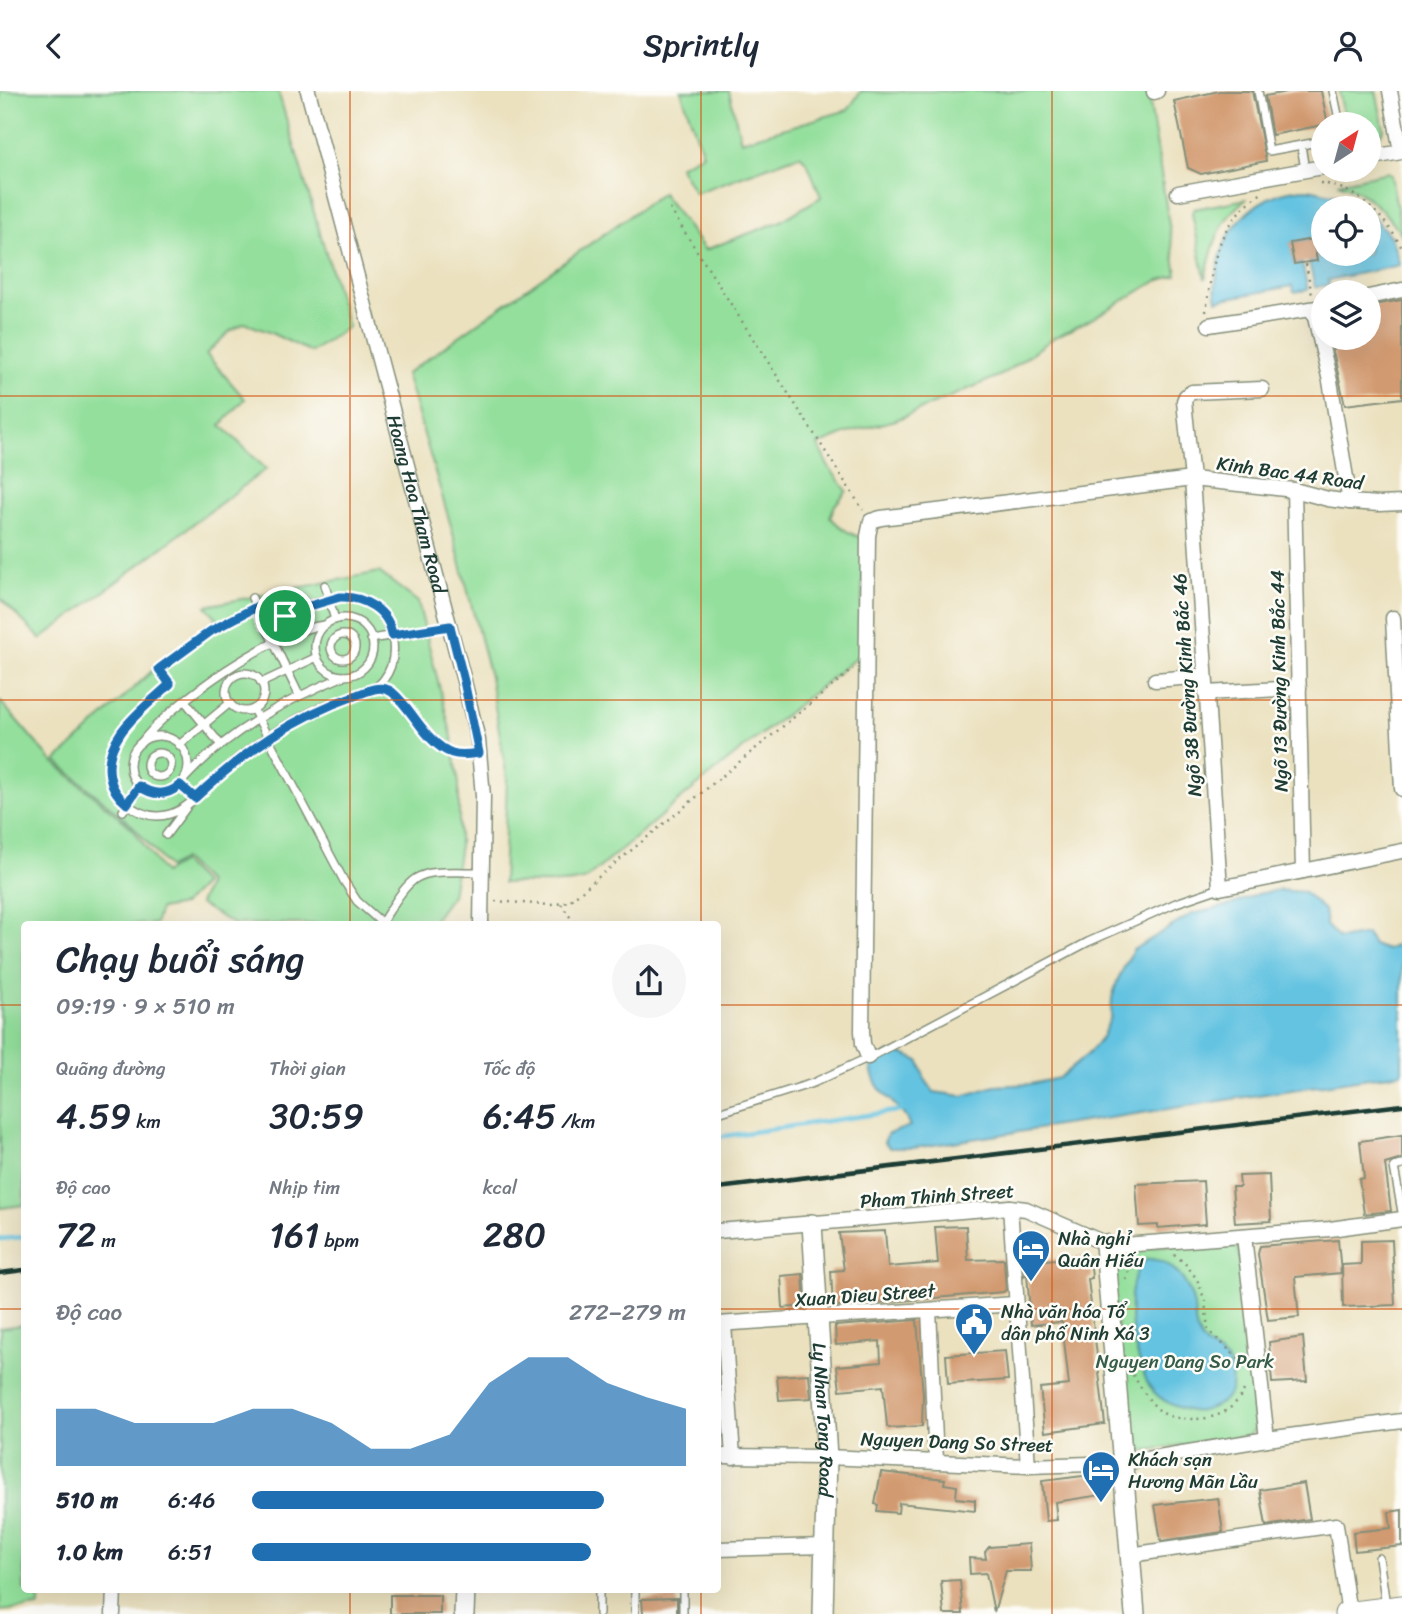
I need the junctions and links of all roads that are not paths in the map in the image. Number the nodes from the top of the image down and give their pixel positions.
1 (308, 91) edge
2 (1258, 91) edge
3 (1333, 91) edge
4 (1390, 91) edge
5 (1337, 112) edge
6 (1311, 143) edge
7 (1301, 145) junction
8 (1402, 154) edge
9 (1381, 156) edge
10 (1311, 169) edge
11 (1306, 170) junction
12 (1178, 193) dead end
13 (1402, 290) edge
14 (1381, 294) edge
15 (1311, 305) edge
16 (1207, 319) road end
17 (1325, 350) edge
18 (1262, 389) dead end
19 (1192, 479) junction
20 (1294, 490) junction
21 (1350, 502) junction
22 (1402, 503) edge
23 (325, 585) dead end
24 (252, 598) dead end
25 (329, 600) junction
26 (256, 607) junction
27 (1392, 618) dead end
28 (335, 620) junction
29 (358, 622) junction
30 (265, 625) junction
31 (326, 625) junction
32 (450, 626) junction
33 (319, 633) junction
34 (392, 635) junction
35 (349, 636) junction
36 (371, 639) junction
37 (332, 642) junction
38 (274, 644) junction
39 (354, 653) junction
40 (317, 657) junction
41 (338, 658) junction
42 (369, 661) junction
43 (287, 670) junction
44 (331, 672) junction
45 (344, 676) junction
46 (1205, 676) junction
47 (1155, 680) dead end
48 (261, 683) junction
49 (1299, 688) junction
50 (373, 690) junction
51 (1206, 693) junction
52 (299, 695) junction
53 (185, 701) junction
54 (230, 703) junction
55 (253, 709) junction
56 (258, 718) junction
57 (203, 723) junction
58 (157, 737) junction
59 (268, 737) junction
60 (141, 743) junction
61 (178, 745) junction
62 (220, 745) junction
63 (159, 753) junction
64 (479, 753) junction
65 (171, 764) junction
66 (188, 764) junction
67 (146, 765) junction
68 (130, 766) junction
69 (159, 778) junction
70 (182, 781) junction
71 (139, 786) junction
72 (1402, 789) edge
73 (160, 794) junction
74 (195, 798) junction
75 (189, 804) junction
76 (125, 807) junction
77 (166, 835) dead end
78 (1402, 852) edge
79 (1303, 871) junction
80 (482, 872) junction
81 (1220, 888) junction
82 (380, 921) edge
83 (383, 921) edge
84 (481, 921) edge
85 (868, 1057) junction
86 (721, 1112) edge
87 (1402, 1165) edge
88 (1010, 1207) junction
89 (1402, 1212) edge
90 (1402, 1219) edge
91 (812, 1224) junction
92 (721, 1231) edge
93 (1244, 1236) junction
94 (1105, 1244) junction
95 (1015, 1304) junction
96 (929, 1310) junction
97 (818, 1317) junction
98 (721, 1324) edge
99 (1402, 1421) edge
100 (1267, 1439) junction
101 (721, 1457) edge
102 (733, 1457) junction
103 (827, 1457) junction
104 (936, 1461) junction
105 (1122, 1463) junction
106 (1028, 1465) junction
107 (824, 1546) junction
108 (721, 1549) edge
109 (1130, 1555) junction
110 (1379, 1558) dead end
111 (114, 1593) edge
112 (465, 1593) edge
113 (599, 1593) edge
114 (635, 1593) edge
115 (684, 1593) edge
116 (1394, 1608) edge
117 (113, 1614) edge
118 (464, 1614) edge
119 (599, 1614) edge
120 (635, 1614) edge
121 (683, 1614) edge
122 (823, 1614) edge
123 (1135, 1614) edge
124 (1348, 1614) edge

1 - 32 street, Hoang Hoa Tham Road
2 - 7 lane
3 - 5 lane
4 - 8 street
6 - 7 lane
7 - 11 lane
8 - 9 street
10 - 11 street
11 - 12 street
13 - 14 street
15 - 16 street
17 - 21 street
18 - 19 street, Ngõ 38 Đường Kinh Bắc 46
19 - 20 street, Kinh Bac 44 Road
19 - 46 street, Ngõ 38 Đường Kinh Bắc 46
19 - 85 street, Kinh Bac 44 Road
20 - 21 street, Kinh Bac 44 Road
20 - 49 street, Ngõ 13 Đường Kinh Bắc 44
21 - 22 street, Kinh Bac 44 Road
23 - 25 lane
24 - 26 lane
25 - 28 lane
25 - 30 lane
25 - 34 lane
26 - 30 lane
26 - 76 lane
27 - 72 street
28 - 29 lane
28 - 31 lane
29 - 35 lane
29 - 36 lane
30 - 38 lane
31 - 33 lane
31 - 38 lane
32 - 34 lane
32 - 64 street, Hoang Hoa Tham Road
33 - 37 lane
33 - 40 lane
34 - 36 lane
34 - 50 lane
35 - 37 lane
35 - 39 lane
36 - 42 lane
37 - 41 lane
38 - 43 lane
38 - 53 lane
39 - 41 lane
39 - 42 lane
40 - 43 lane
40 - 44 lane
41 - 44 lane
42 - 45 lane
43 - 48 lane
43 - 52 lane
44 - 45 lane
45 - 52 lane
46 - 47 street
46 - 51 street, Ngõ 38 Đường Kinh Bắc 46
48 - 54 lane
48 - 55 lane
49 - 51 street
49 - 79 street, Ngõ 13 Đường Kinh Bắc 44
50 - 59 lane
50 - 64 lane
51 - 81 street, Ngõ 38 Đường Kinh Bắc 46
52 - 56 lane
53 - 57 lane
53 - 60 lane
54 - 55 lane
54 - 57 lane
55 - 56 lane
56 - 59 lane
56 - 62 lane
57 - 61 lane
57 - 62 lane
58 - 60 lane
58 - 61 lane
58 - 63 lane
59 - 74 lane
59 - 82 lane
60 - 68 lane
61 - 66 lane
62 - 70 lane
63 - 65 lane
63 - 67 lane
64 - 80 street, Hoang Hoa Tham Road
65 - 66 lane
65 - 69 lane
66 - 70 lane
67 - 68 lane
67 - 69 lane
68 - 71 lane
69 - 73 lane
70 - 73 lane
70 - 74 lane
71 - 73 lane
71 - 76 lane
74 - 75 lane
75 - 76 lane
75 - 77 lane
78 - 79 street
79 - 81 street
80 - 83 lane
80 - 84 street, Hoang Hoa Tham Road
81 - 85 lane
85 - 86 lane
87 - 89 lane
88 - 91 street, Pham Thinh Street
88 - 94 street, Pham Thinh Street
88 - 95 street
90 - 93 street, Pham Thinh Street
91 - 92 street, Pham Thinh Street
91 - 97 street, Ly Nhan Tong Road
93 - 94 street, Pham Thinh Street
93 - 100 street
94 - 105 street
95 - 96 street, Xuan Dieu Street
95 - 106 street
96 - 97 street, Xuan Dieu Street
96 - 104 street
97 - 98 street, Xuan Dieu Street
97 - 103 street, Ly Nhan Tong Road
98 - 102 street
99 - 100 street, Nguyen Dang So Street
100 - 105 street, Nguyen Dang So Street
101 - 102 street, Nguyen Dang So Street
102 - 103 street, Nguyen Dang So Street
103 - 104 street, Nguyen Dang So Street
103 - 107 street, Ly Nhan Tong Road
104 - 106 street, Nguyen Dang So Street
105 - 106 street, Nguyen Dang So Street
105 - 109 street
107 - 108 street
107 - 122 street, Ly Nhan Tong Road
109 - 123 street
109 - 124 street
110 - 116 lane
111 - 117 street
112 - 118 street
113 - 119 lane
114 - 120 lane
115 - 121 lane
116 - 124 main road

